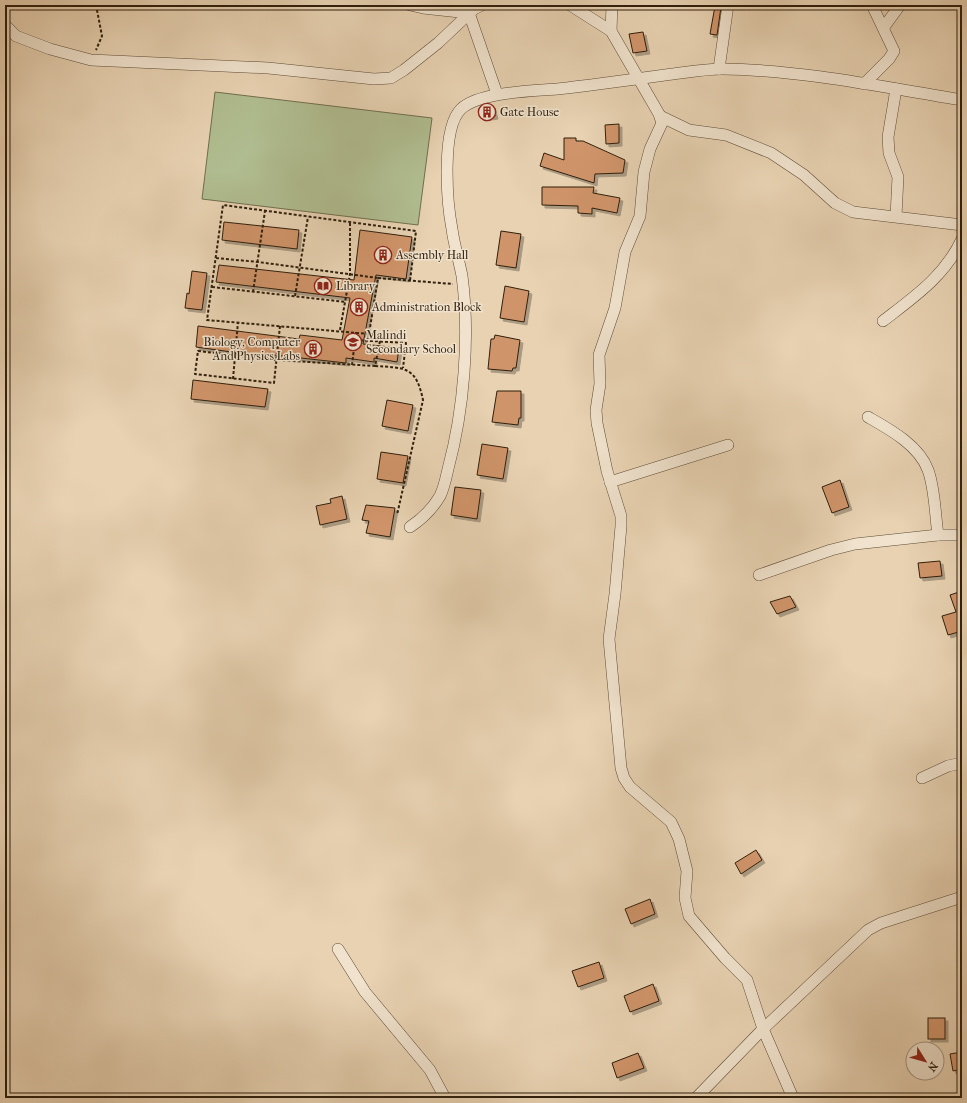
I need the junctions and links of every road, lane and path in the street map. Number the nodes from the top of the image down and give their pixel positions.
1 (96, 5) edge
2 (410, 5) edge
3 (482, 5) edge
4 (570, 5) edge
5 (612, 5) edge
6 (728, 5) edge
7 (872, 5) edge
8 (900, 5) edge
9 (470, 13) junction
10 (5, 25) edge
11 (884, 27) junction
12 (611, 30) junction
13 (16, 36) junction
14 (5, 40) edge
15 (91, 60) junction
16 (719, 69) junction
17 (637, 79) junction
18 (864, 84) junction
19 (896, 89) junction
20 (497, 94) junction
21 (962, 100) edge
22 (660, 116) junction
23 (265, 211) junction
24 (308, 216) junction
25 (896, 216) junction
26 (350, 222) junction
27 (962, 225) edge
28 (962, 240) edge
29 (216, 258) junction
30 (258, 262) junction
31 (299, 267) junction
32 (378, 278) junction
33 (410, 281) junction
34 (462, 285) junction
35 (212, 287) junction
36 (253, 292) junction
37 (295, 296) junction
38 (346, 302) junction
39 (883, 321) dead end
40 (238, 322) junction
41 (280, 326) junction
42 (340, 330) junction
43 (356, 332) junction
44 (355, 340) junction
45 (380, 341) junction
46 (235, 356) junction
47 (276, 360) junction
48 (352, 365) junction
49 (375, 366) junction
50 (403, 368) junction
51 (233, 379) junction
52 (868, 417) dead end
53 (728, 445) dead end
54 (610, 482) junction
55 (397, 516) dead end
56 (410, 527) dead end
57 (938, 534) junction
58 (962, 535) edge
59 (759, 575) dead end
60 (962, 763) edge
61 (922, 778) dead end
62 (962, 897) edge
63 (338, 949) dead end
64 (763, 1029) junction
65 (445, 1098) edge
66 (696, 1098) edge
67 (793, 1098) edge

1 - 15 path
2 - 9 street
3 - 9 street
4 - 12 street
5 - 12 street
6 - 16 street
7 - 11 street
8 - 11 street
9 - 15 street
9 - 20 street
10 - 13 street
11 - 18 street
12 - 17 street
13 - 14 street
13 - 15 street
16 - 17 street
16 - 18 street
17 - 20 street
17 - 22 street
18 - 19 street
19 - 21 street
19 - 25 street
20 - 34 street
22 - 25 street
22 - 54 street
23 - 24 path
23 - 29 path
23 - 30 path
24 - 26 path
24 - 31 path
25 - 27 street
26 - 33 path
26 - 38 path
28 - 39 street
29 - 30 path
29 - 35 path
30 - 31 path
30 - 36 path
31 - 32 path
31 - 37 path
32 - 33 path
32 - 43 path
33 - 34 path
34 - 56 street
35 - 36 path
35 - 40 path
36 - 37 path
37 - 38 path
38 - 42 path
40 - 41 path
40 - 46 path
41 - 42 path
41 - 47 path
42 - 43 path
43 - 44 path
44 - 45 path
44 - 48 path
45 - 49 path
45 - 50 path
46 - 47 path
46 - 51 path
46 - 51 path
47 - 48 path
47 - 51 path
48 - 49 path
49 - 50 path
50 - 55 path
52 - 57 street
53 - 54 street
54 - 64 street
57 - 58 street
57 - 59 street
60 - 61 street
62 - 64 street
63 - 65 street
64 - 66 street
64 - 67 street

